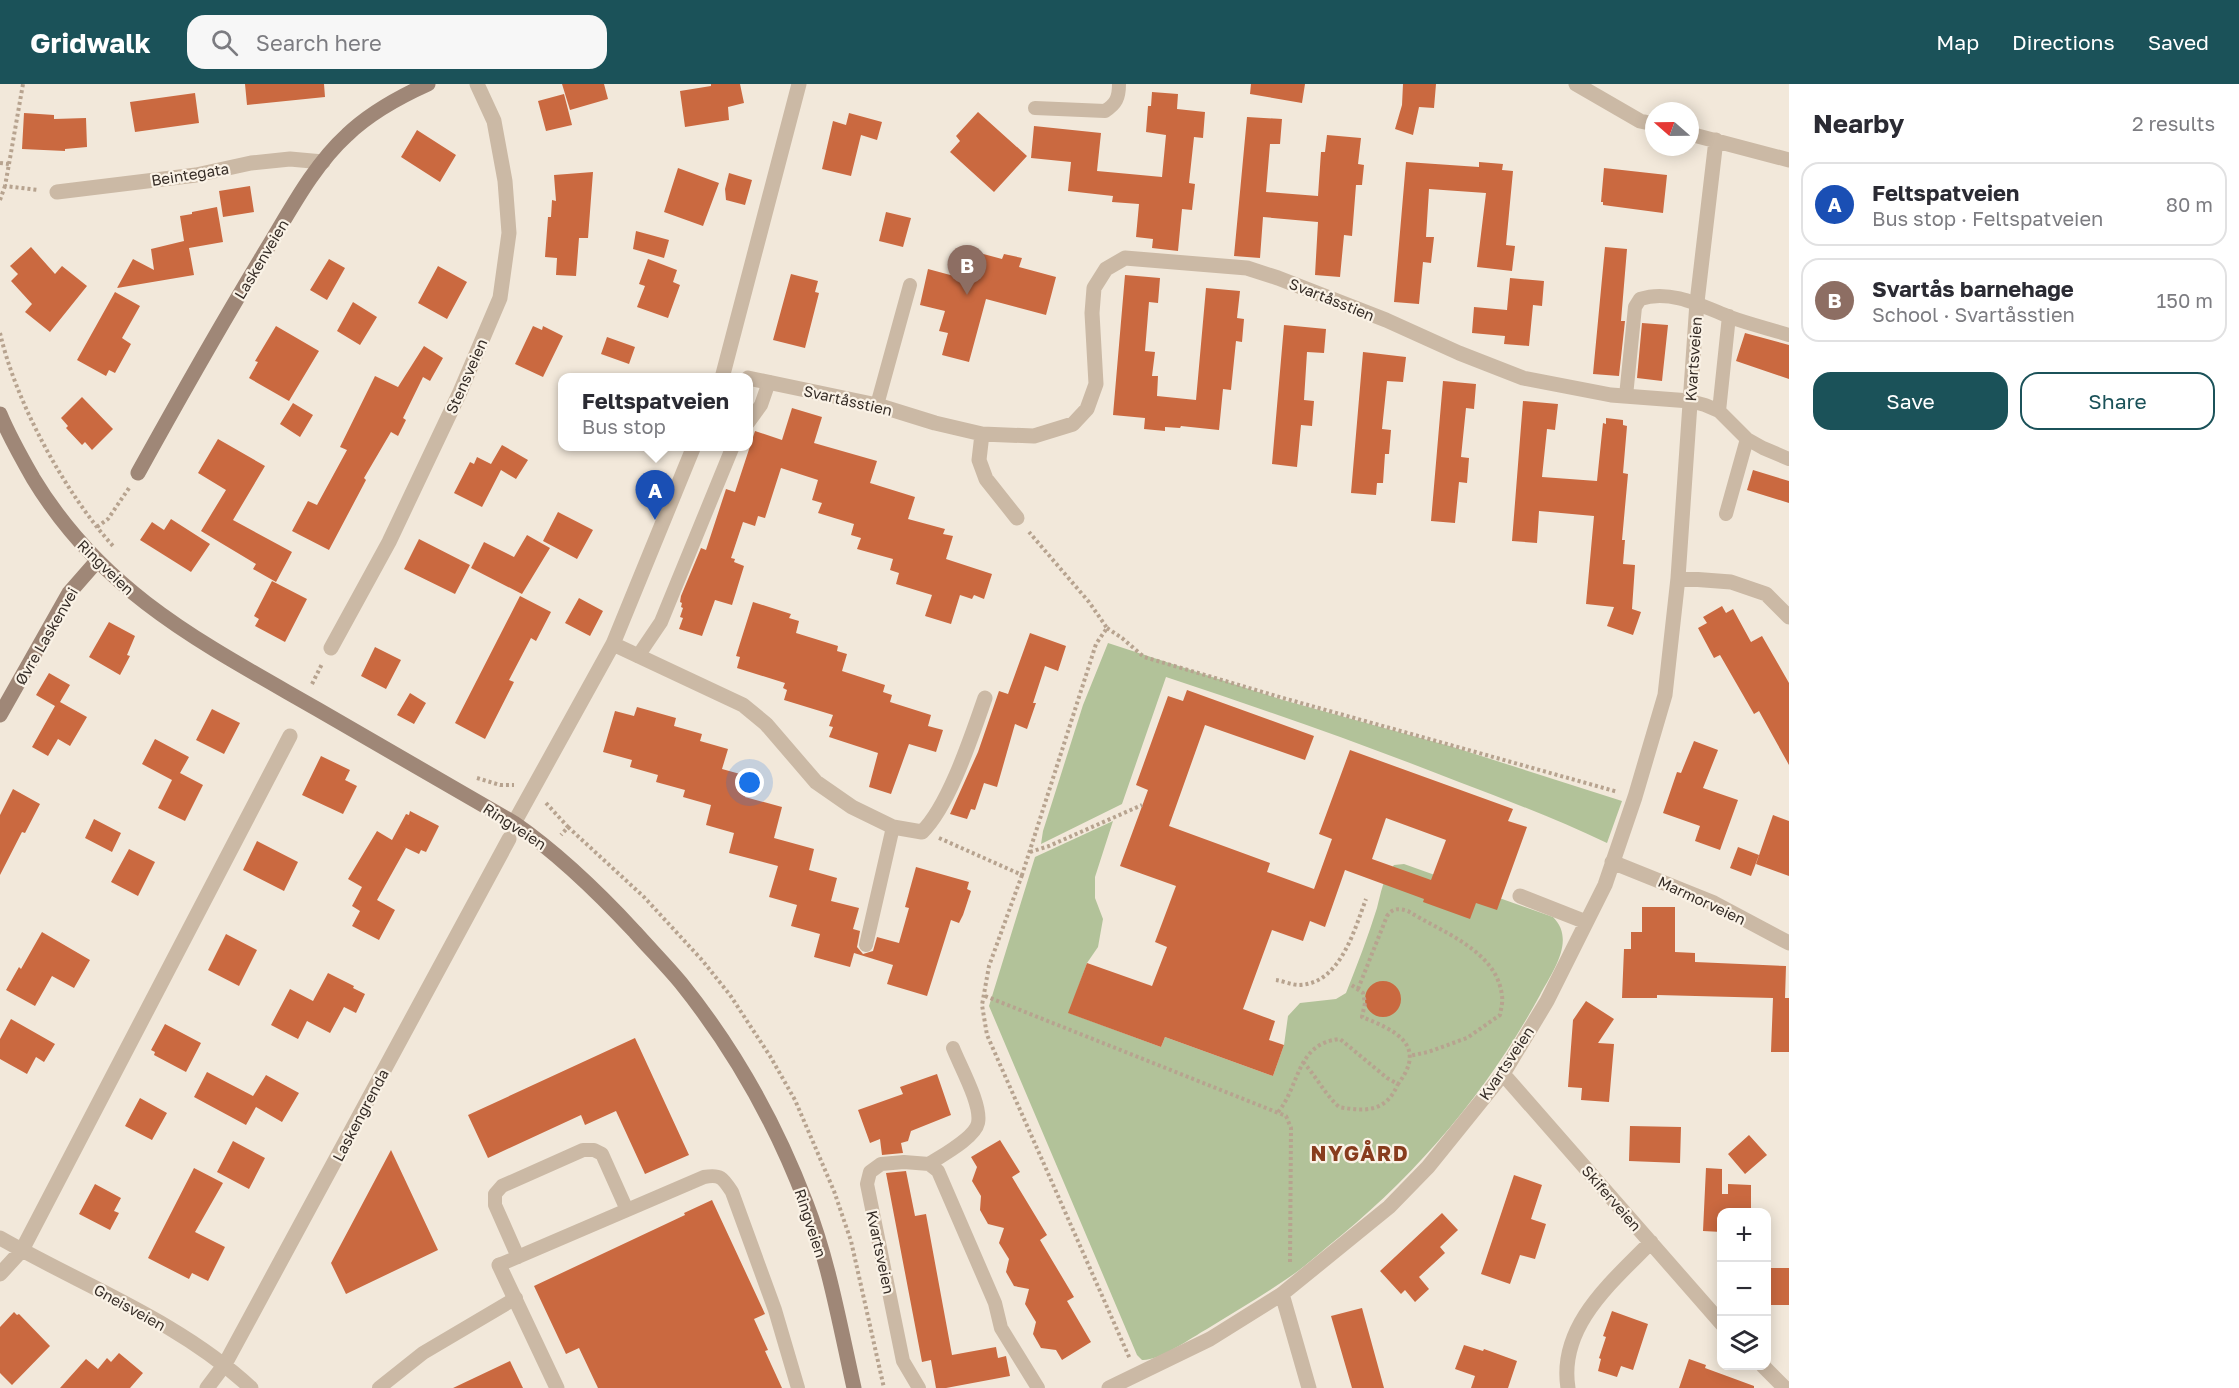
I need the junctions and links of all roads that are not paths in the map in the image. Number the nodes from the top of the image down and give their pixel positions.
1 (428, 84) edge
2 (477, 84) edge
3 (799, 84) edge
4 (1119, 84) edge
5 (1576, 84) edge
6 (1035, 108) dead end
7 (1645, 122) edge
8 (1699, 136) edge
9 (1716, 140) junction
10 (1789, 160) edge
11 (323, 162) junction
12 (57, 192) road end
13 (910, 285) dead end
14 (1697, 302) junction
15 (1730, 316) junction
16 (1789, 335) edge
17 (724, 373) edge
18 (753, 379) edge
19 (769, 382) junction
20 (1626, 396) junction
21 (1690, 400) junction
22 (876, 405) junction
23 (1719, 411) junction
24 (0, 414) edge
25 (753, 416) edge
26 (982, 434) junction
27 (1747, 439) junction
28 (692, 451) edge
29 (732, 451) edge
30 (1789, 459) edge
31 (138, 473) road end
32 (1726, 514) dead end
33 (1017, 518) road end
34 (97, 561) junction
35 (1678, 579) junction
36 (1789, 617) edge
37 (613, 644) junction
38 (331, 648) dead end
39 (638, 656) junction
40 (986, 698) dead end
41 (0, 715) edge
42 (290, 736) dead end
43 (514, 823) junction
44 (893, 827) junction
45 (509, 839) dead end
46 (1612, 862) junction
47 (1520, 896) dead end
48 (1586, 921) junction
49 (1789, 943) edge
50 (866, 945) dead end
51 (953, 1048) dead end
52 (1503, 1074) junction
53 (929, 1164) junction
54 (627, 1210) junction
55 (0, 1238) edge
56 (1651, 1242) junction
57 (22, 1250) junction
58 (518, 1257) junction
59 (499, 1265) joint
60 (0, 1274) edge
61 (1287, 1290) junction
62 (516, 1298) junction
63 (1717, 1317) edge
64 (225, 1364) junction
65 (1767, 1370) edge
66 (207, 1388) edge
67 (251, 1388) edge
68 (379, 1388) edge
69 (557, 1388) edge
70 (798, 1388) edge
71 (854, 1388) edge
72 (919, 1388) edge
73 (1038, 1388) edge
74 (1110, 1388) edge
75 (1309, 1388) edge
76 (1568, 1388) edge
77 (1785, 1388) edge

1 - 11 main road, Laskenveien
2 - 38 street, Stensveien
3 - 17 street
4 - 6 lane
5 - 7 street
8 - 9 street
9 - 10 street
9 - 14 street, Kvartsveien
11 - 12 street, Beintegata
11 - 31 main road, Laskenveien
13 - 22 lane
14 - 15 lane
14 - 20 lane
14 - 21 street, Kvartsveien
15 - 16 lane
15 - 23 lane
18 - 19 street, Svartåsstien
19 - 22 street, Svartåsstien
19 - 25 lane
20 - 21 street, Svartåsstien
20 - 26 street, Svartåsstien
21 - 23 lane, Svartåsstien
21 - 35 street, Kvartsveien
22 - 26 street, Svartåsstien
23 - 27 lane, Svartåsstien
24 - 34 main road, Ringveien
26 - 33 street
27 - 30 lane, Svartåsstien
27 - 32 lane
28 - 37 street
29 - 39 lane
34 - 41 main road, Øvre Laskenvei
34 - 43 main road, Ringveien
35 - 36 street
35 - 46 street, Kvartsveien
37 - 39 street
37 - 43 street
39 - 44 street
40 - 44 street
42 - 57 street
43 - 71 main road, Ringveien
44 - 50 lane
45 - 64 street, Laskengrenda
46 - 48 street, Kvartsveien
46 - 49 street, Marmorveien
47 - 48 street
48 - 52 street, Kvartsveien
51 - 53 lane
52 - 56 street, Skiferveien
52 - 61 street, Kvartsveien
53 - 72 lane, Kvartsveien
53 - 73 lane
54 - 58 lane
54 - 58 lane
54 - 70 lane
55 - 57 street, Gneisveien
56 - 63 street, Skiferveien
56 - 76 street
57 - 60 street
57 - 64 street, Gneisveien
58 - 59 lane
59 - 62 street
61 - 74 street, Kvartsveien
61 - 75 street
62 - 68 lane
62 - 69 street
64 - 66 street, Laskengrenda
64 - 67 street, Gneisveien
65 - 77 street

